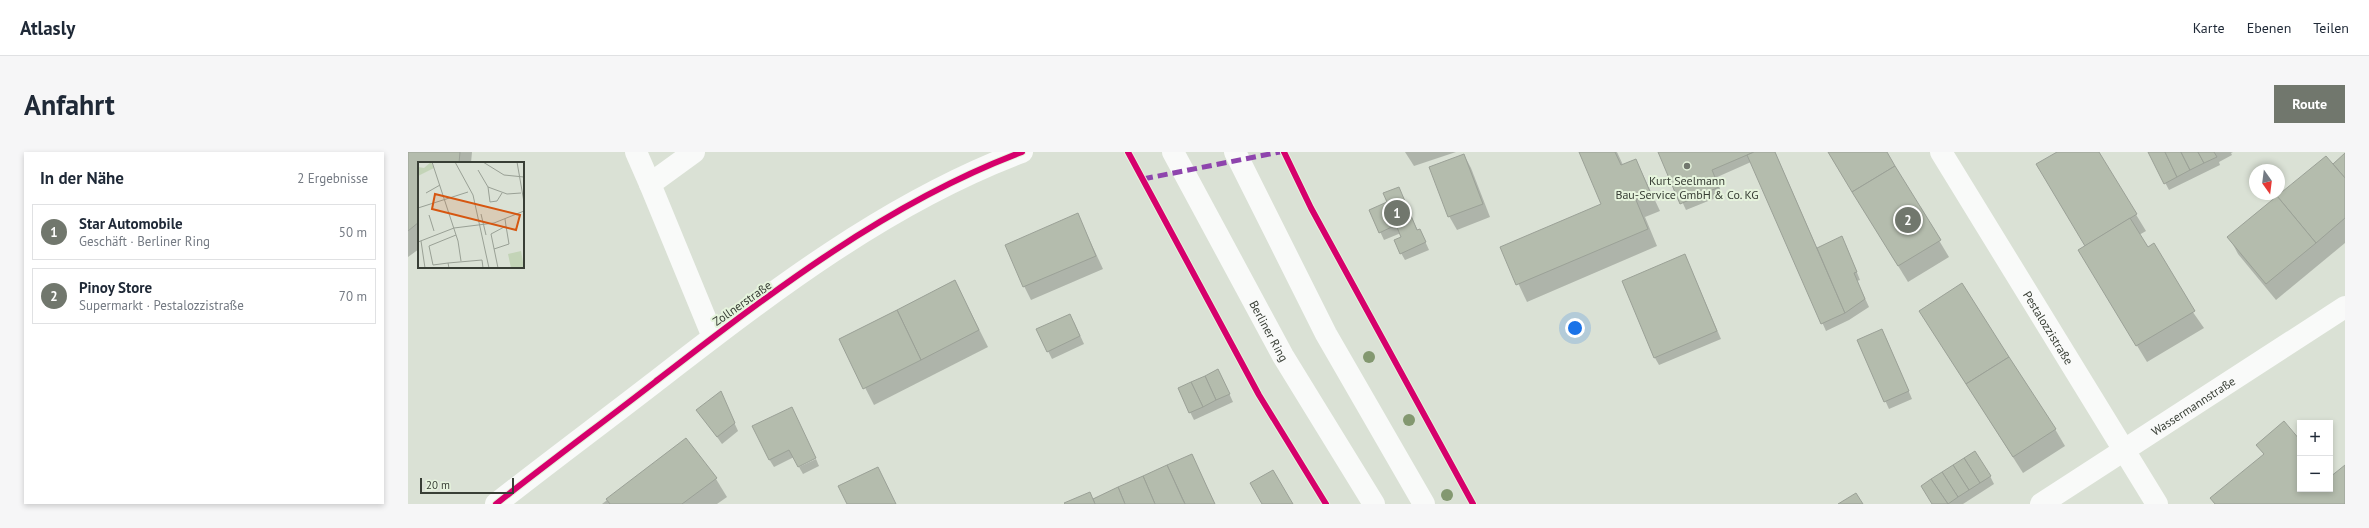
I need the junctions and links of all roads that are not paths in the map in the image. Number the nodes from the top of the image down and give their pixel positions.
1 (636, 152) edge
2 (694, 152) edge
3 (1022, 152) edge
4 (1173, 152) edge
5 (1235, 152) edge
6 (1941, 152) edge
7 (650, 184) junction
8 (2345, 307) edge
9 (713, 337) junction
10 (2124, 449) junction
11 (496, 504) edge
12 (1374, 504) edge
13 (1424, 504) edge
14 (2041, 504) edge
15 (2157, 504) edge

1 - 7 street
2 - 7 street
3 - 9 street, Zollnerstraße
4 - 12 street, Berliner Ring
5 - 13 street
6 - 10 street, Pestalozzistraße
7 - 9 street
8 - 10 street, Wassermannstraße
9 - 11 street, Zollnerstraße
10 - 14 street, Wassermannstraße
10 - 15 street, Pestalozzistraße

